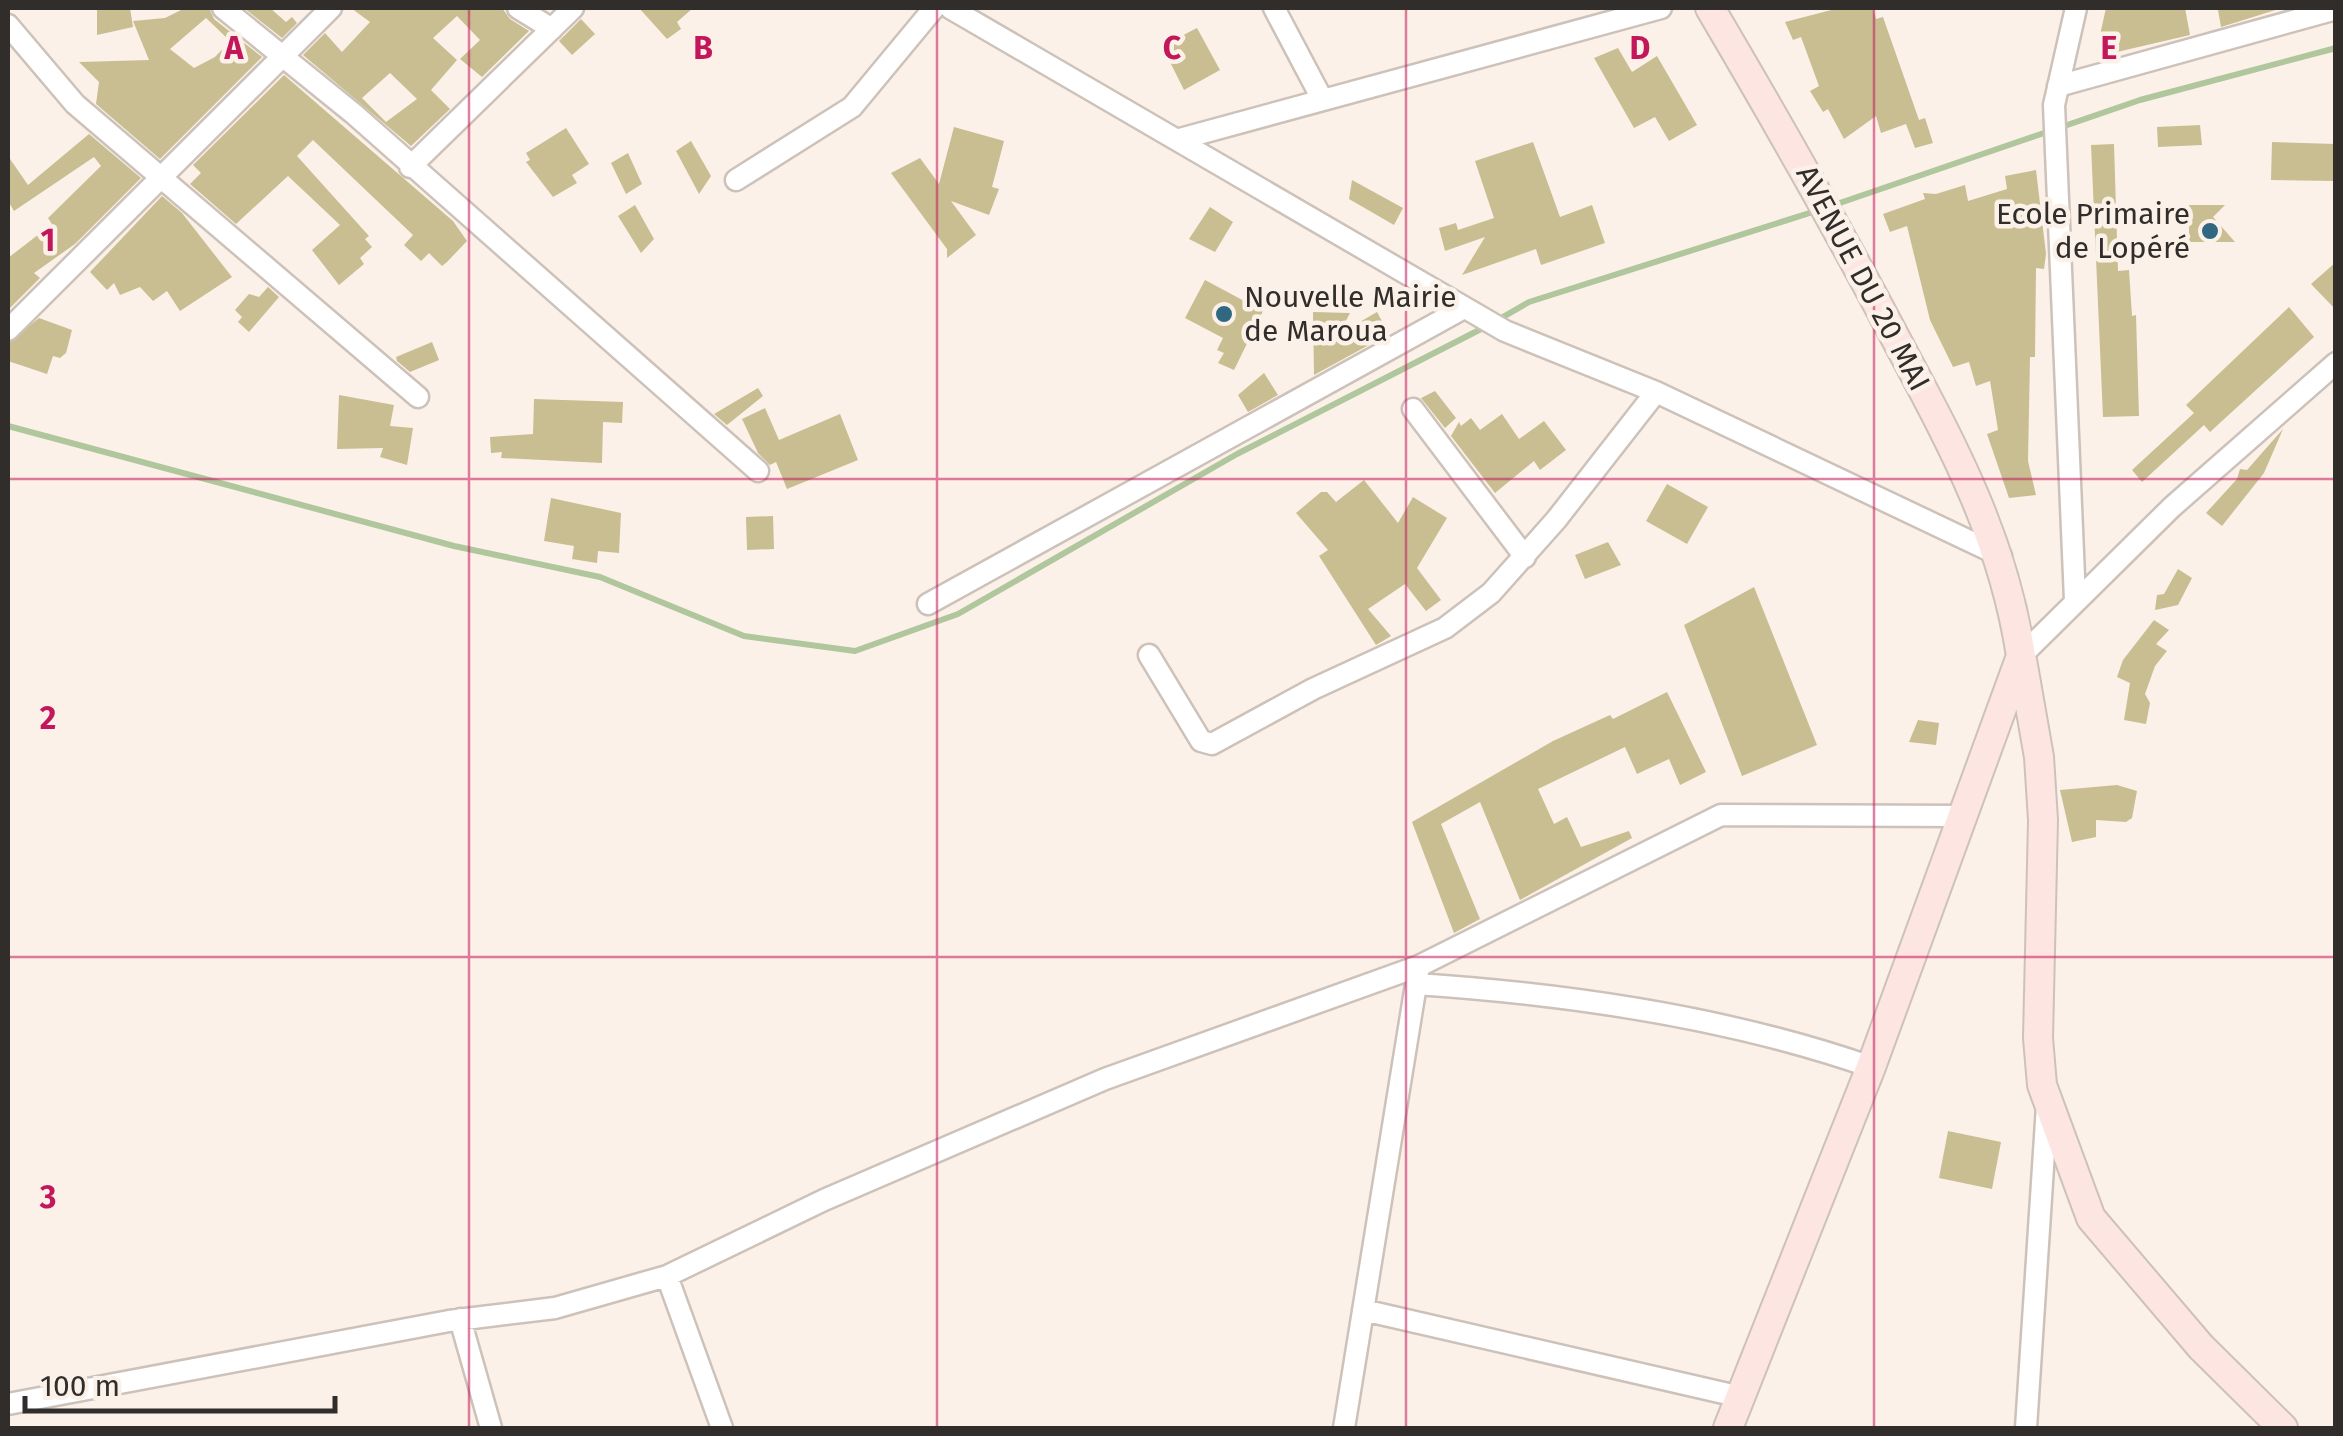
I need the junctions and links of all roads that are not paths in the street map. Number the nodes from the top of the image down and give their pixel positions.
1 (223, 8) edge
2 (331, 8) edge
3 (518, 8) edge
4 (573, 8) edge
5 (934, 8) edge
6 (950, 8) edge
7 (1274, 8) edge
8 (1661, 8) edge
9 (1710, 8) edge
10 (2076, 8) edge
11 (2336, 9) edge
12 (8, 26) edge
13 (552, 29) junction
14 (280, 57) junction
15 (2056, 96) junction
16 (1321, 97) junction
17 (1180, 138) junction
18 (410, 167) junction
19 (158, 178) junction
20 (736, 180) dead end
21 (1469, 311) junction
22 (8, 330) edge
23 (2336, 362) edge
24 (1656, 392) junction
25 (418, 397) dead end
26 (1413, 409) dead end
27 (758, 471) dead end
28 (2000, 556) junction
29 (1525, 557) junction
30 (2075, 600) junction
31 (928, 604) dead end
32 (1149, 655) dead end
33 (2021, 656) junction
34 (1965, 816) junction
35 (1417, 975) junction
36 (1871, 1067) junction
37 (2047, 1098) junction
38 (667, 1276) junction
39 (1363, 1310) junction
40 (460, 1319) junction
41 (1741, 1397) junction
42 (8, 1404) edge
43 (492, 1428) edge
44 (722, 1428) edge
45 (1344, 1428) edge
46 (1728, 1428) edge
47 (2026, 1428) edge
48 (2283, 1428) edge

1 - 14 street
2 - 14 street
3 - 13 street
4 - 13 street
5 - 20 street
6 - 17 street
7 - 16 street
8 - 16 street
9 - 28 street, AVENUE DU 20 MAI
10 - 15 street
11 - 15 street
12 - 19 street
13 - 18 street
14 - 18 street
14 - 19 street
15 - 30 street
16 - 17 street
17 - 21 street
18 - 27 street
19 - 22 street
19 - 25 street
21 - 24 street
21 - 31 street
23 - 30 street
24 - 28 street
24 - 29 street
26 - 29 street
28 - 33 street, AVENUE DU 20 MAI
29 - 32 street
30 - 33 street
33 - 34 street
33 - 37 street, AVENUE DU 20 MAI
34 - 35 street
34 - 36 street
35 - 36 street
35 - 38 street
35 - 39 street
36 - 41 street
37 - 47 street
37 - 48 street, AVENUE DU 20 MAI
38 - 40 street
38 - 44 street
39 - 41 street
39 - 45 street
40 - 42 street
40 - 43 street
41 - 46 street

